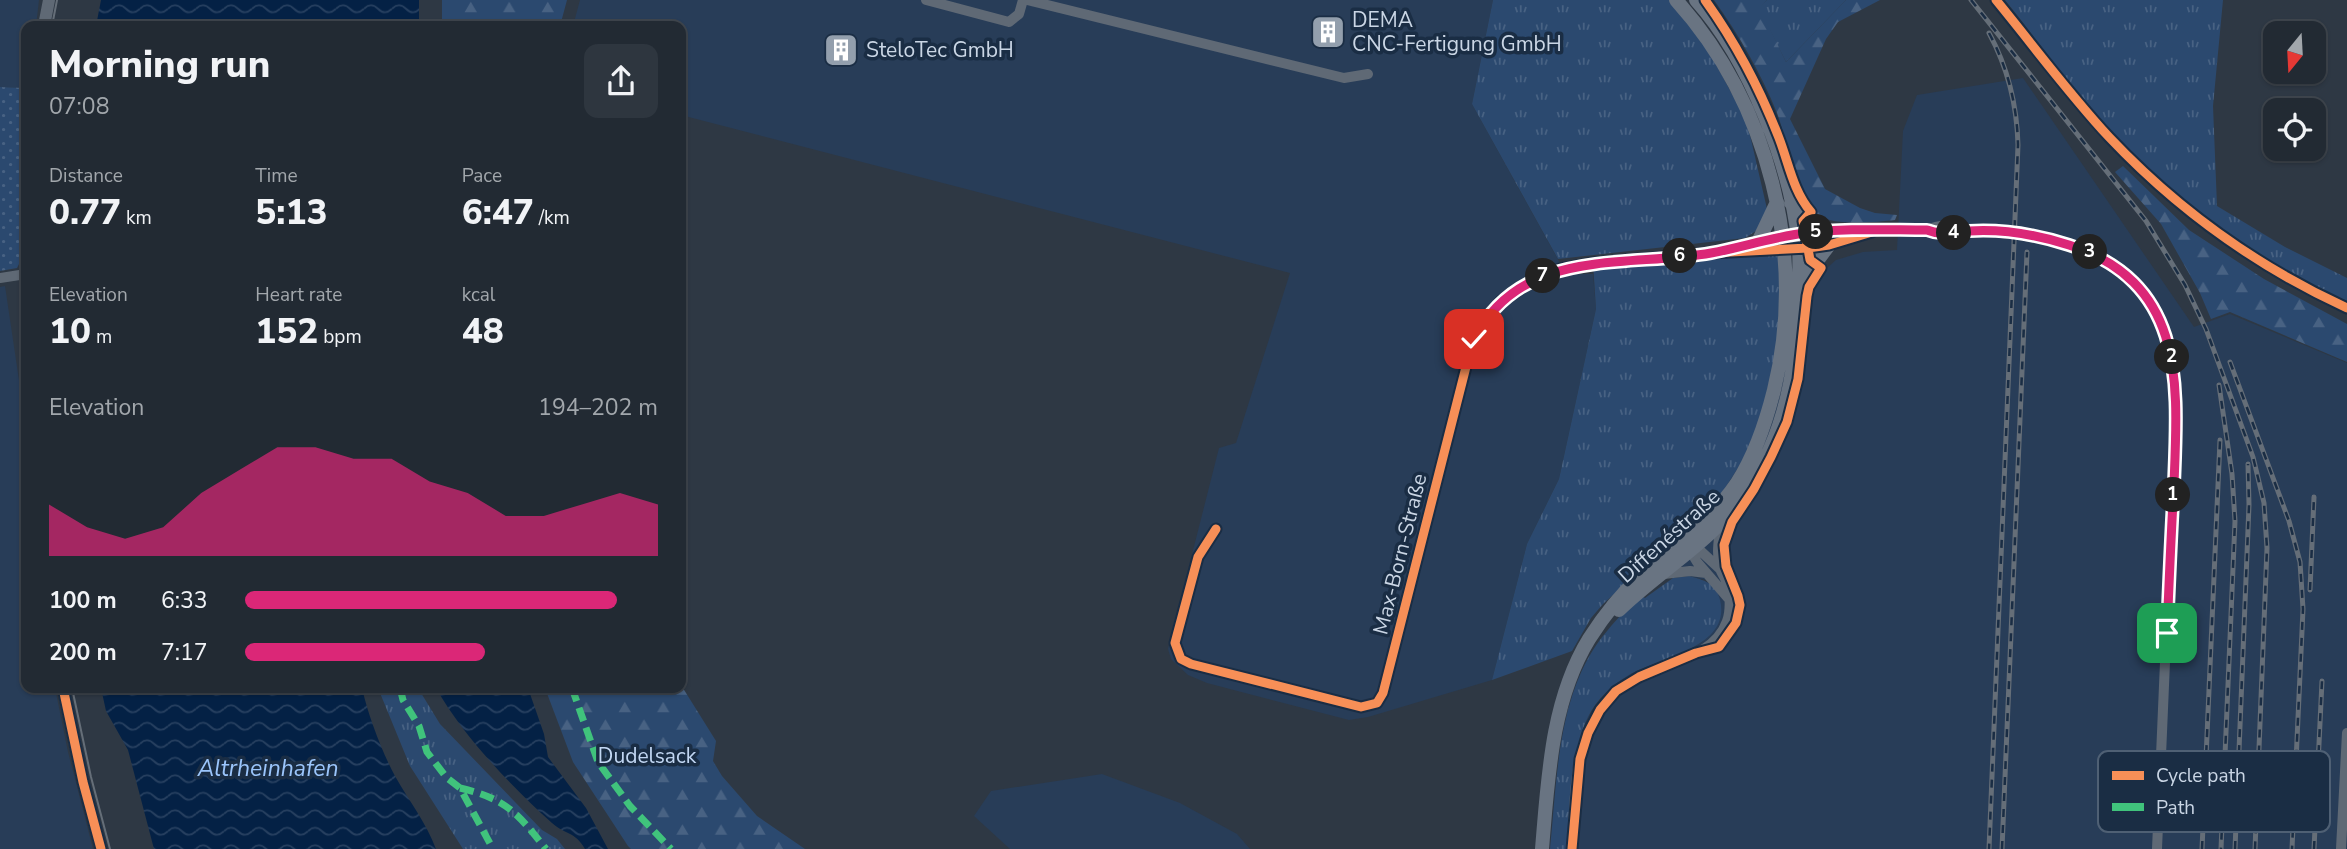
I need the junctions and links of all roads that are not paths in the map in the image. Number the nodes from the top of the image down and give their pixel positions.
1 (49, 0) edge
2 (926, 0) edge
3 (1025, 0) edge
4 (1676, 0) edge
5 (1696, 0) edge
6 (1996, 0) edge
7 (45, 21) edge
8 (1368, 74) dead end
9 (1784, 202) junction
10 (1829, 238) junction
11 (1759, 240) junction
12 (1791, 242) junction
13 (1711, 253) junction
14 (21, 275) edge
15 (0, 278) edge
16 (1798, 286) junction
17 (2347, 308) edge
18 (1721, 521) junction
19 (1216, 529) dead end
20 (1690, 545) junction
21 (1720, 569) junction
22 (1706, 573) junction
23 (1660, 575) junction
24 (1728, 599) junction
25 (1601, 624) junction
26 (65, 693) edge
27 (2347, 733) edge
28 (2161, 751) edge
29 (2343, 846) edge
30 (101, 849) edge
31 (1542, 849) edge
32 (1572, 849) edge

1 - 7 street
2 - 3 street
3 - 8 street
4 - 9 main road, Diffenéstraße
5 - 9 main road, Diffenéstraße
6 - 17 street
9 - 10 main road
9 - 11 main road
9 - 12 main road, Diffenéstraße
10 - 12 street
10 - 16 main road
10 - 28 street
11 - 12 street, Max-Born-Straße
11 - 13 street, Max-Born-Straße
12 - 13 street, Max-Born-Straße
12 - 16 main road, Diffenéstraße
12 - 20 main road, Diffenéstraße
13 - 19 street, Max-Born-Straße
14 - 15 street
16 - 18 main road, Diffenéstraße
18 - 20 main road, Diffenéstraße
18 - 21 street
20 - 21 street
20 - 22 street
20 - 23 main road, Diffenéstraße
20 - 25 main road, Diffenéstraße
21 - 24 street
22 - 23 street
22 - 24 street
23 - 25 main road, Diffenéstraße
24 - 32 street
25 - 31 main road, Diffenéstraße
26 - 30 street
27 - 29 street

